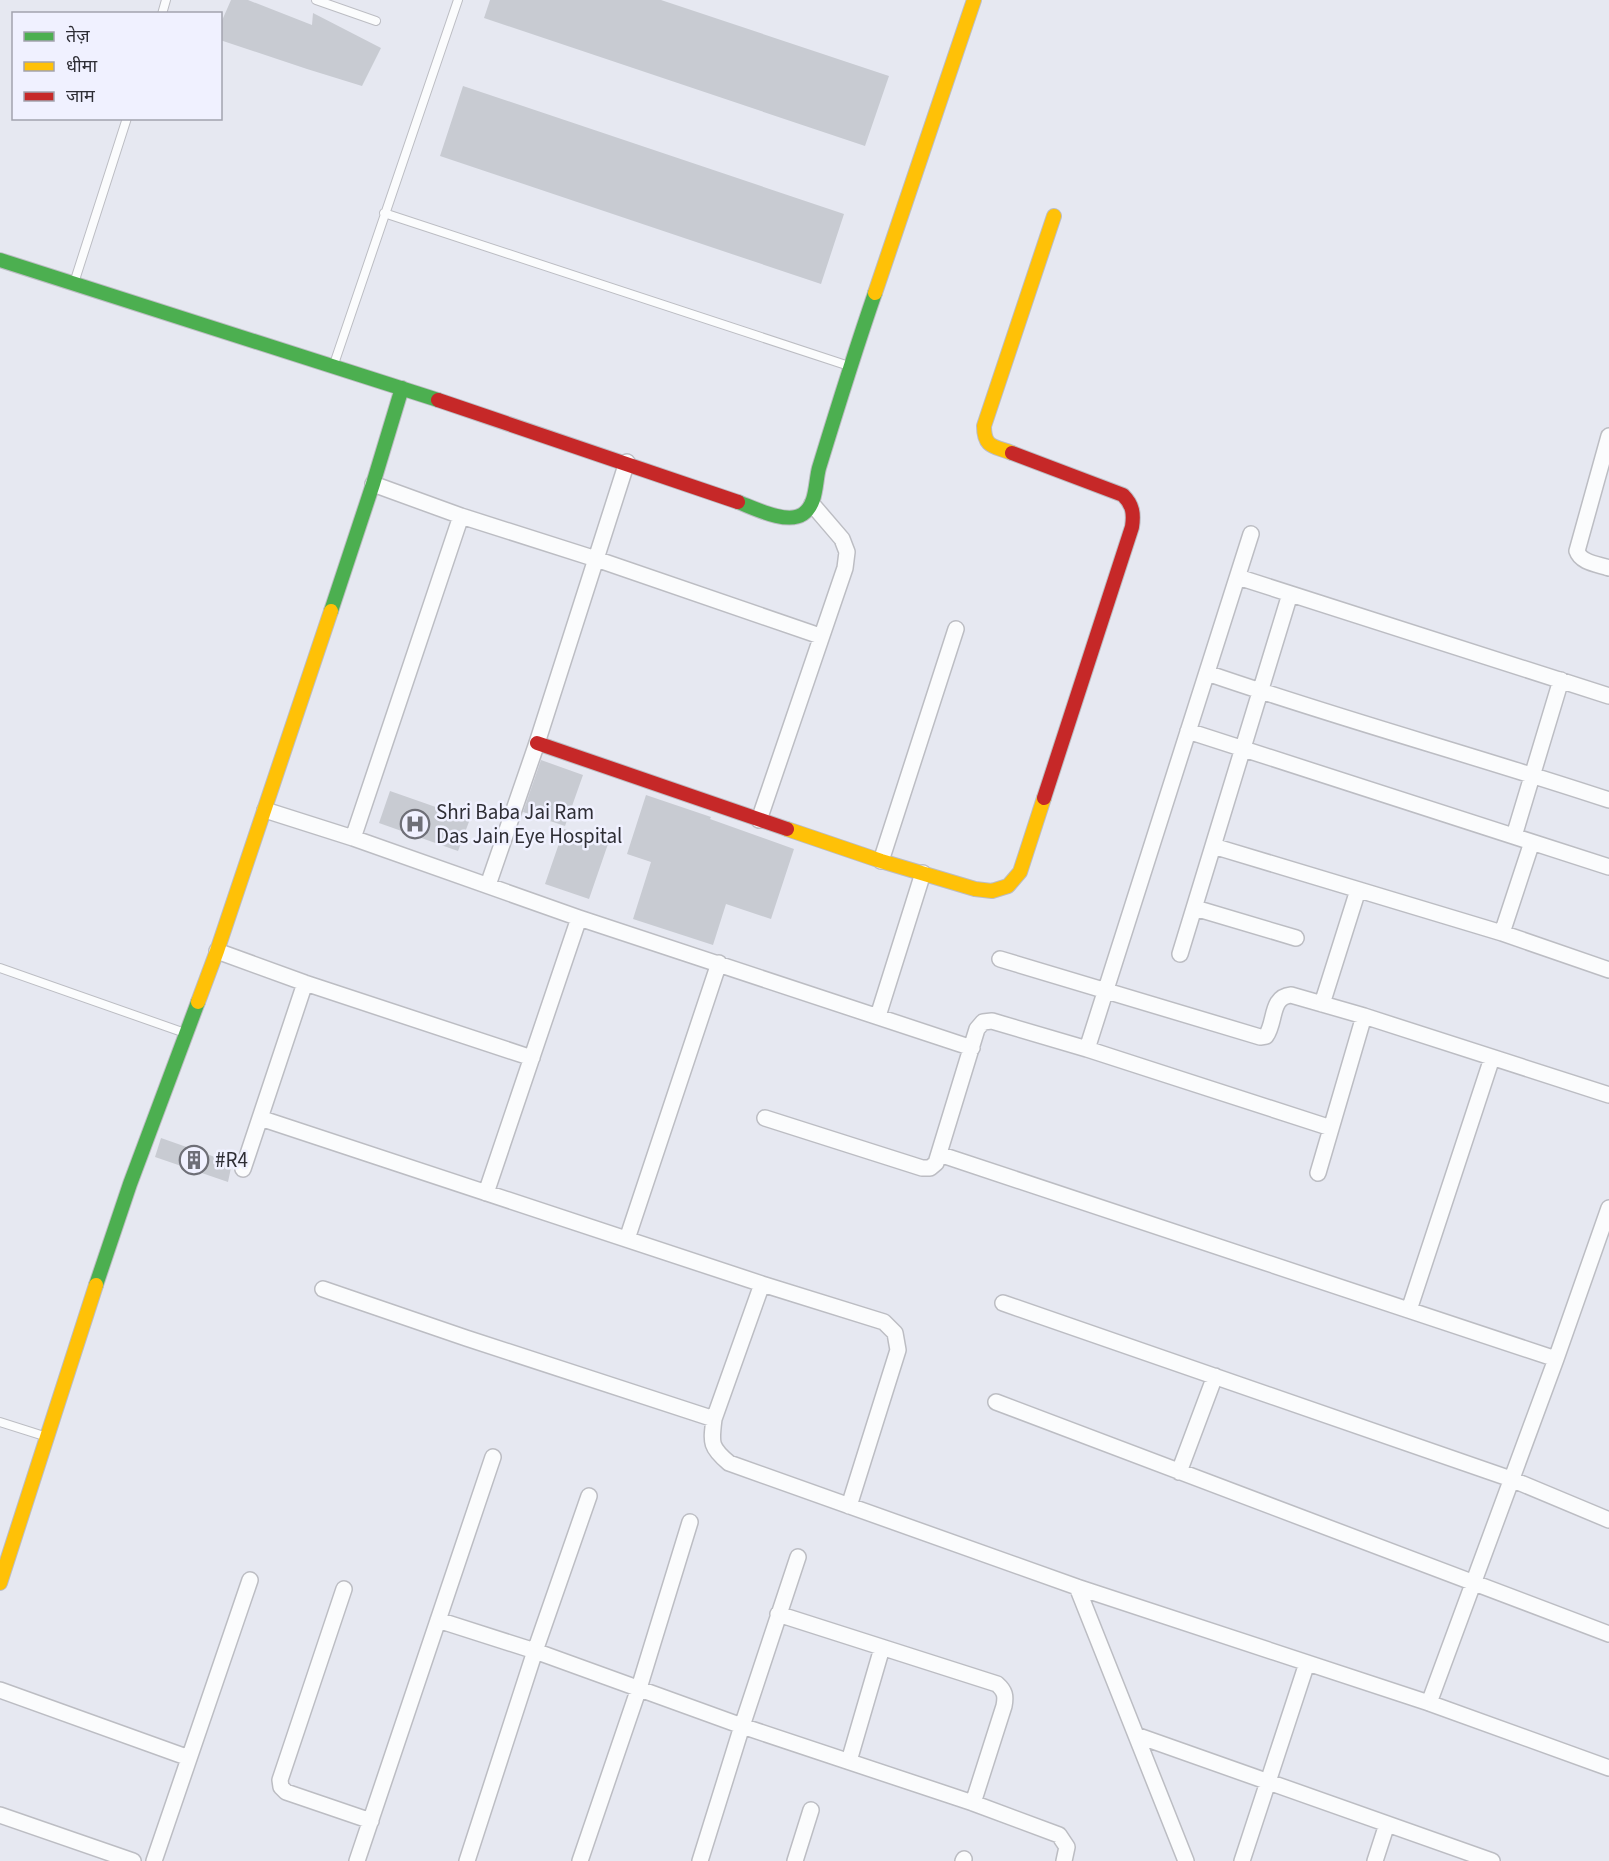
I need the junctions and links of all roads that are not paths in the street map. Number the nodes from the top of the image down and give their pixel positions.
1 (316, 0) edge
2 (458, 0) edge
3 (974, 0) edge
4 (376, 21) dead end
5 (126, 120) edge
6 (384, 213) junction
7 (1054, 216) dead end
8 (0, 260) edge
9 (74, 283) junction
10 (333, 365) junction
11 (850, 366) junction
12 (402, 388) junction
13 (1609, 436) edge
14 (627, 462) junction
15 (373, 484) junction
16 (812, 504) junction
17 (461, 516) junction
18 (1251, 534) dead end
19 (596, 559) junction
20 (1609, 568) edge
21 (1238, 577) junction
22 (1290, 594) junction
23 (956, 629) dead end
24 (820, 636) junction
25 (1207, 673) junction
26 (1561, 680) junction
27 (1261, 691) junction
28 (1609, 696) edge
29 (1188, 731) junction
30 (537, 743) junction
31 (1243, 748) junction
32 (1532, 774) junction
33 (1609, 800) edge
34 (265, 810) junction
35 (759, 820) junction
36 (1514, 836) junction
37 (353, 838) junction
38 (1532, 842) junction
39 (1213, 846) junction
40 (881, 861) junction
41 (1609, 867) edge
42 (923, 873) junction
43 (488, 885) junction
44 (1358, 890) junction
45 (1196, 908) junction
46 (579, 918) junction
47 (1502, 933) junction
48 (1296, 938) dead end
49 (217, 951) junction
50 (1180, 954) dead end
51 (1000, 958) dead end
52 (719, 963) junction
53 (0, 968) edge
54 (1609, 970) edge
55 (305, 983) junction
56 (1105, 991) junction
57 (1322, 1004) junction
58 (878, 1016) junction
59 (1364, 1016) junction
60 (186, 1034) junction
61 (972, 1048) junction
62 (1087, 1049) junction
63 (532, 1058) junction
64 (1492, 1058) junction
65 (1609, 1095) edge
66 (260, 1118) junction
67 (765, 1118) dead end
68 (1331, 1128) junction
69 (939, 1154) junction
70 (243, 1169) dead end
71 (1318, 1173) dead end
72 (486, 1193) junction
73 (1609, 1208) edge
74 (627, 1239) junction
75 (762, 1284) junction
76 (323, 1288) dead end
77 (1003, 1303) dead end
78 (1409, 1310) junction
79 (1556, 1359) junction
80 (1215, 1376) junction
81 (996, 1402) dead end
82 (714, 1419) junction
83 (0, 1422) edge
84 (47, 1437) junction
85 (493, 1457) dead end
86 (1179, 1472) junction
87 (1512, 1479) junction
88 (589, 1496) dead end
89 (849, 1506) junction
90 (1609, 1520) edge
91 (690, 1522) dead end
92 (798, 1557) dead end
93 (250, 1580) dead end
94 (0, 1583) edge
95 (1473, 1583) junction
96 (1077, 1587) junction
97 (344, 1589) dead end
98 (778, 1614) junction
99 (438, 1620) junction
100 (1609, 1634) edge
101 (882, 1648) junction
102 (535, 1651) junction
103 (1307, 1663) junction
104 (639, 1688) junction
105 (0, 1690) edge
106 (1429, 1703) junction
107 (742, 1726) junction
108 (1136, 1735) junction
109 (189, 1758) junction
110 (849, 1761) junction
111 (1609, 1768) edge
112 (1268, 1783) junction
113 (974, 1803) junction
114 (811, 1810) dead end
115 (0, 1815) edge
116 (371, 1821) junction
117 (1387, 1824) junction
118 (133, 1861) edge
119 (154, 1861) edge
120 (357, 1861) edge
121 (467, 1861) edge
122 (580, 1861) edge
123 (700, 1861) edge
124 (795, 1861) edge
125 (1064, 1861) edge
126 (1186, 1861) edge
127 (1242, 1861) edge
128 (1375, 1861) edge
129 (1492, 1861) edge

1 - 4 lane
2 - 6 lane
3 - 11 street
5 - 9 lane
6 - 10 lane
6 - 11 lane
7 - 42 street
8 - 9 street
9 - 10 street
10 - 12 street
11 - 16 street
12 - 14 street
12 - 15 street
13 - 20 street
14 - 16 street
14 - 19 street
15 - 17 street
15 - 34 street
16 - 24 street
17 - 19 street
17 - 37 street
18 - 21 street
19 - 24 street
19 - 30 street
21 - 22 street
21 - 25 street
22 - 26 street
22 - 27 street
23 - 40 street
24 - 35 street
25 - 27 street
25 - 29 street
26 - 28 street
26 - 32 street
27 - 31 street
27 - 32 street
29 - 31 street
29 - 56 street
30 - 35 street
30 - 43 street
31 - 36 street
31 - 39 street
32 - 33 street
32 - 36 street
34 - 37 street
34 - 49 street
35 - 40 street
36 - 38 street
37 - 43 street
38 - 41 street
38 - 47 street
39 - 44 street
39 - 45 street
40 - 42 street
42 - 58 street
43 - 46 street
44 - 47 street
44 - 57 street
45 - 48 street
45 - 50 street
46 - 52 street
46 - 63 street
47 - 54 street
49 - 55 street
49 - 60 street
51 - 56 street
52 - 58 street
52 - 74 street
53 - 60 lane
55 - 63 street
55 - 66 street
56 - 57 street
56 - 62 street
57 - 59 street
58 - 61 street
59 - 64 street
59 - 68 street
60 - 84 street
61 - 62 street
61 - 69 street
62 - 68 street
63 - 72 street
64 - 65 street
64 - 78 street
66 - 70 street
66 - 72 street
67 - 69 street
68 - 71 street
69 - 78 street
72 - 74 street
73 - 79 street
74 - 75 street
75 - 82 street
75 - 89 street
76 - 82 street
77 - 80 street
78 - 79 street
79 - 87 street
80 - 86 street
80 - 87 street
81 - 86 street
82 - 89 street
83 - 84 lane
84 - 94 street
85 - 99 street
86 - 95 street
87 - 90 street
87 - 95 street
88 - 102 street
89 - 96 street
91 - 104 street
92 - 98 street
93 - 109 street
95 - 100 street
95 - 106 street
96 - 103 street
96 - 108 street
97 - 116 street
98 - 101 street
98 - 107 street
99 - 102 street
99 - 116 street
101 - 110 street
101 - 113 street
102 - 104 street
102 - 121 street
103 - 106 street
103 - 112 street
104 - 107 street
104 - 122 street
105 - 109 street
106 - 111 street
107 - 110 street
107 - 123 street
108 - 112 street
108 - 126 street
109 - 119 street
110 - 113 street
112 - 117 street
112 - 127 street
113 - 125 street
114 - 124 street
115 - 118 street
116 - 120 street
117 - 128 street
117 - 129 street

